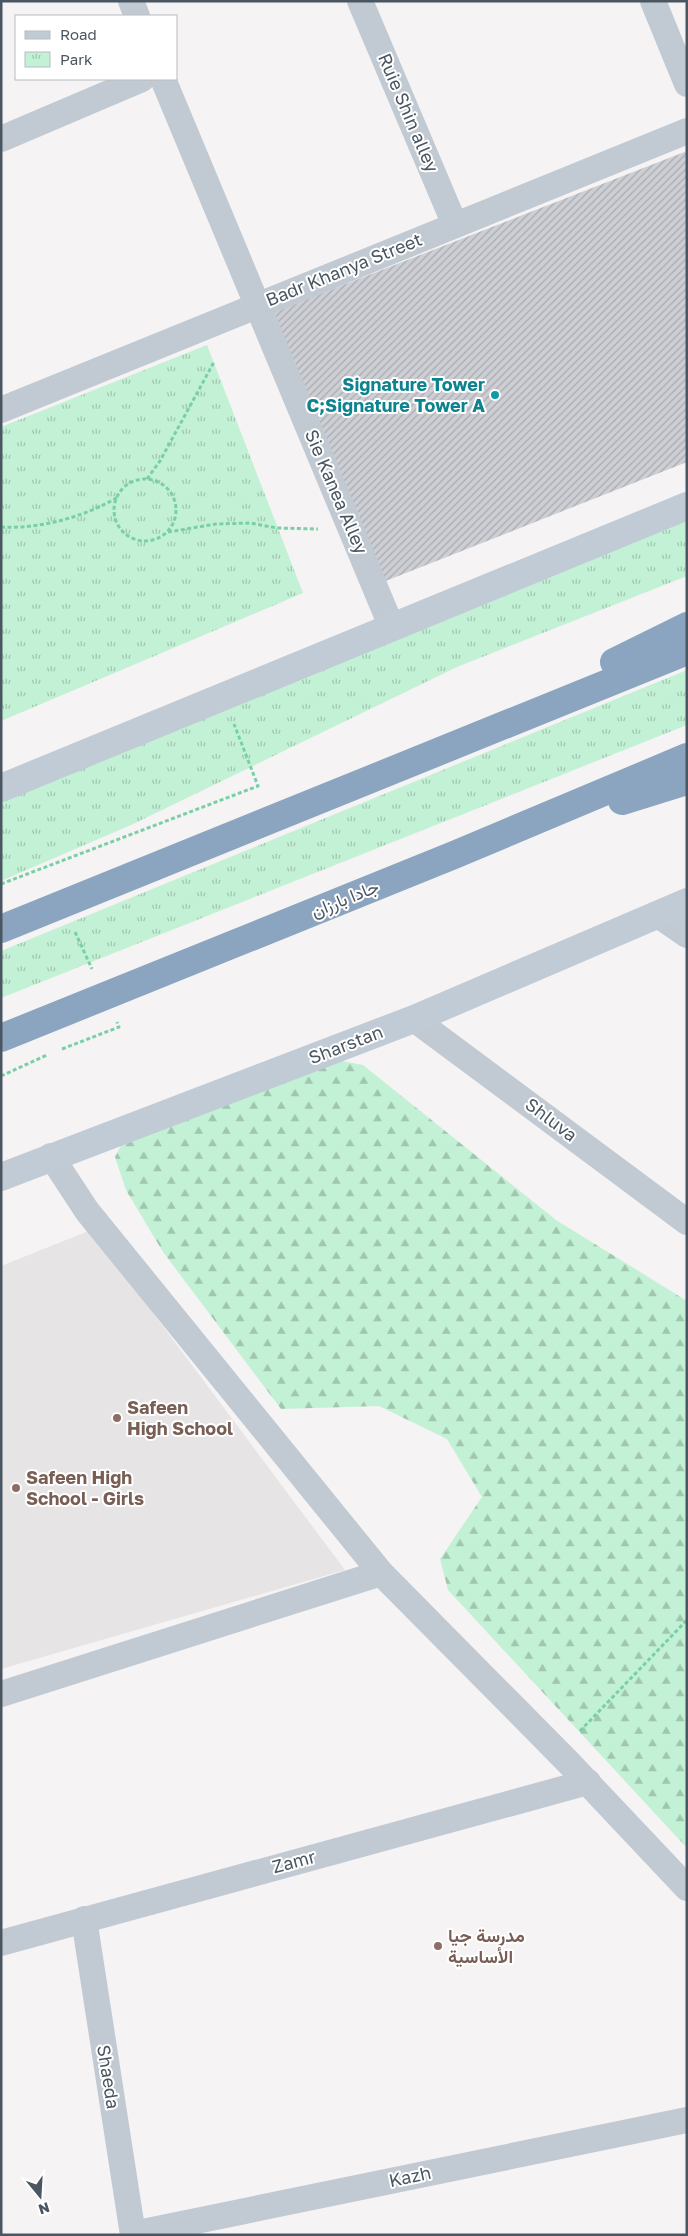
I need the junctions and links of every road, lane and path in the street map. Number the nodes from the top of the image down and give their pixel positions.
1 (131, 1) edge
2 (360, 1) edge
3 (654, 1) edge
4 (137, 15) edge
5 (140, 80) edge
6 (163, 80) edge
7 (687, 84) edge
8 (687, 131) edge
9 (1, 139) edge
10 (455, 225) junction
11 (258, 306) junction
12 (214, 362) dead end
13 (1, 410) edge
14 (147, 479) junction
15 (118, 496) junction
16 (687, 506) edge
17 (1, 527) edge
18 (351, 529) junction
19 (167, 532) junction
20 (687, 626) edge
21 (392, 628) junction
22 (687, 650) edge
23 (223, 698) junction
24 (687, 757) edge
25 (411, 762) junction
26 (687, 781) edge
27 (1, 788) edge
28 (454, 855) junction
29 (1, 884) edge
30 (687, 902) edge
31 (658, 916) junction
32 (1, 929) edge
33 (74, 930) dead end
34 (687, 935) edge
35 (95, 974) dead end
36 (115, 1018) dead end
37 (414, 1019) junction
38 (1, 1038) edge
39 (58, 1050) dead end
40 (50, 1053) dead end
41 (1, 1076) edge
42 (52, 1156) junction
43 (1, 1177) edge
44 (687, 1222) edge
45 (382, 1574) junction
46 (687, 1620) edge
47 (1, 1694) edge
48 (578, 1732) dead end
49 (588, 1782) junction
50 (687, 1888) edge
51 (84, 1919) junction
52 (1, 1943) edge
53 (687, 2120) edge
54 (133, 2234) edge

1 - 4 street
2 - 10 street, Ruie Shin alley
3 - 7 street
5 - 9 street
6 - 11 street, Sie Kanea Alley
8 - 10 street, Badr Khanya Street
10 - 11 street, Badr Khanya Street
11 - 13 street, Badr Khanya Street
11 - 18 street, Sie Kanea Alley
12 - 14 path
14 - 15 path
14 - 19 path
15 - 17 path
15 - 19 path
16 - 21 main road
18 - 19 path
18 - 21 street, Sie Kanea Alley
20 - 25 highway
21 - 23 main road
22 - 25 highway
23 - 27 main road
23 - 29 path
24 - 28 highway, جادا بارزان
25 - 32 highway
26 - 28 highway
28 - 38 highway, جادا بارزان
30 - 31 main road, Sharstan
31 - 34 street
31 - 37 main road, Sharstan
33 - 35 path
36 - 39 path
37 - 42 main road, Sharstan
37 - 44 street, Shluva
40 - 41 path
42 - 43 main road, Sharstan
42 - 45 street
45 - 47 street
45 - 49 street
46 - 48 path
49 - 50 street
49 - 51 street, Zamr
51 - 52 street, Zamr
51 - 54 street, Shaeda
53 - 54 street, Kazh

